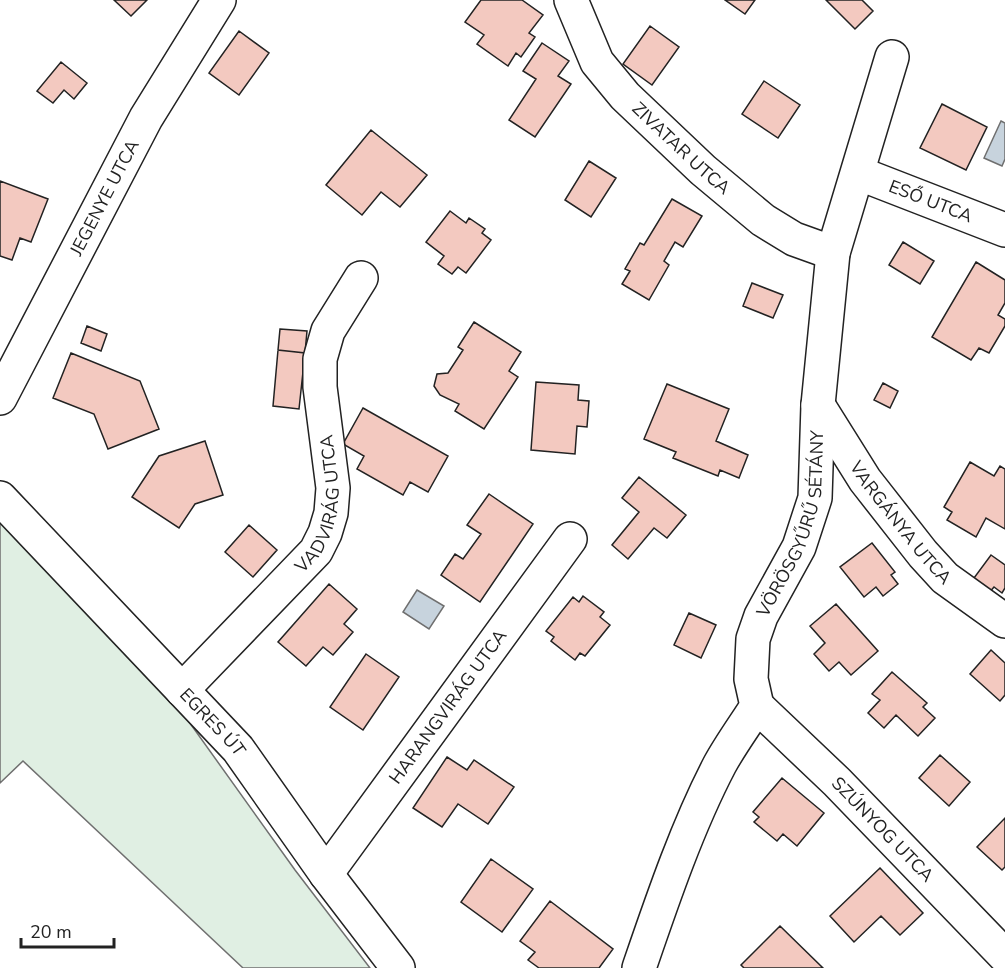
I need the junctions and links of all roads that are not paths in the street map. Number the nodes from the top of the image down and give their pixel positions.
1 (219, 0) edge
2 (571, 0) edge
3 (892, 57) dead end
4 (858, 173) junction
5 (1005, 230) edge
6 (833, 253) junction
7 (361, 278) dead end
8 (0, 398) edge
9 (818, 405) junction
10 (0, 498) edge
11 (570, 539) dead end
12 (1005, 621) edge
13 (182, 690) junction
14 (757, 706) junction
15 (326, 874) junction
16 (1005, 956) edge
17 (398, 968) edge
18 (639, 968) edge

1 - 8 street, JEGENYE UTCA
2 - 6 street, ZIVATAR UTCA
3 - 4 street, VÖRÖSGYŰRŰ SÉTÁNY
4 - 5 street, ESŐ UTCA
4 - 6 street, VÖRÖSGYŰRŰ SÉTÁNY
6 - 9 street, VÖRÖSGYŰRŰ SÉTÁNY
7 - 13 street, VADVIRÁG UTCA
9 - 12 street, VARGÁNYA UTCA
9 - 14 street, VÖRÖSGYŰRŰ SÉTÁNY
10 - 13 street, EGRES ÚT
11 - 15 street, HARANGVIRÁG UTCA
13 - 15 street, EGRES ÚT
14 - 16 street, SZÚNYOG UTCA
14 - 18 street
15 - 17 street, EGRES ÚT

